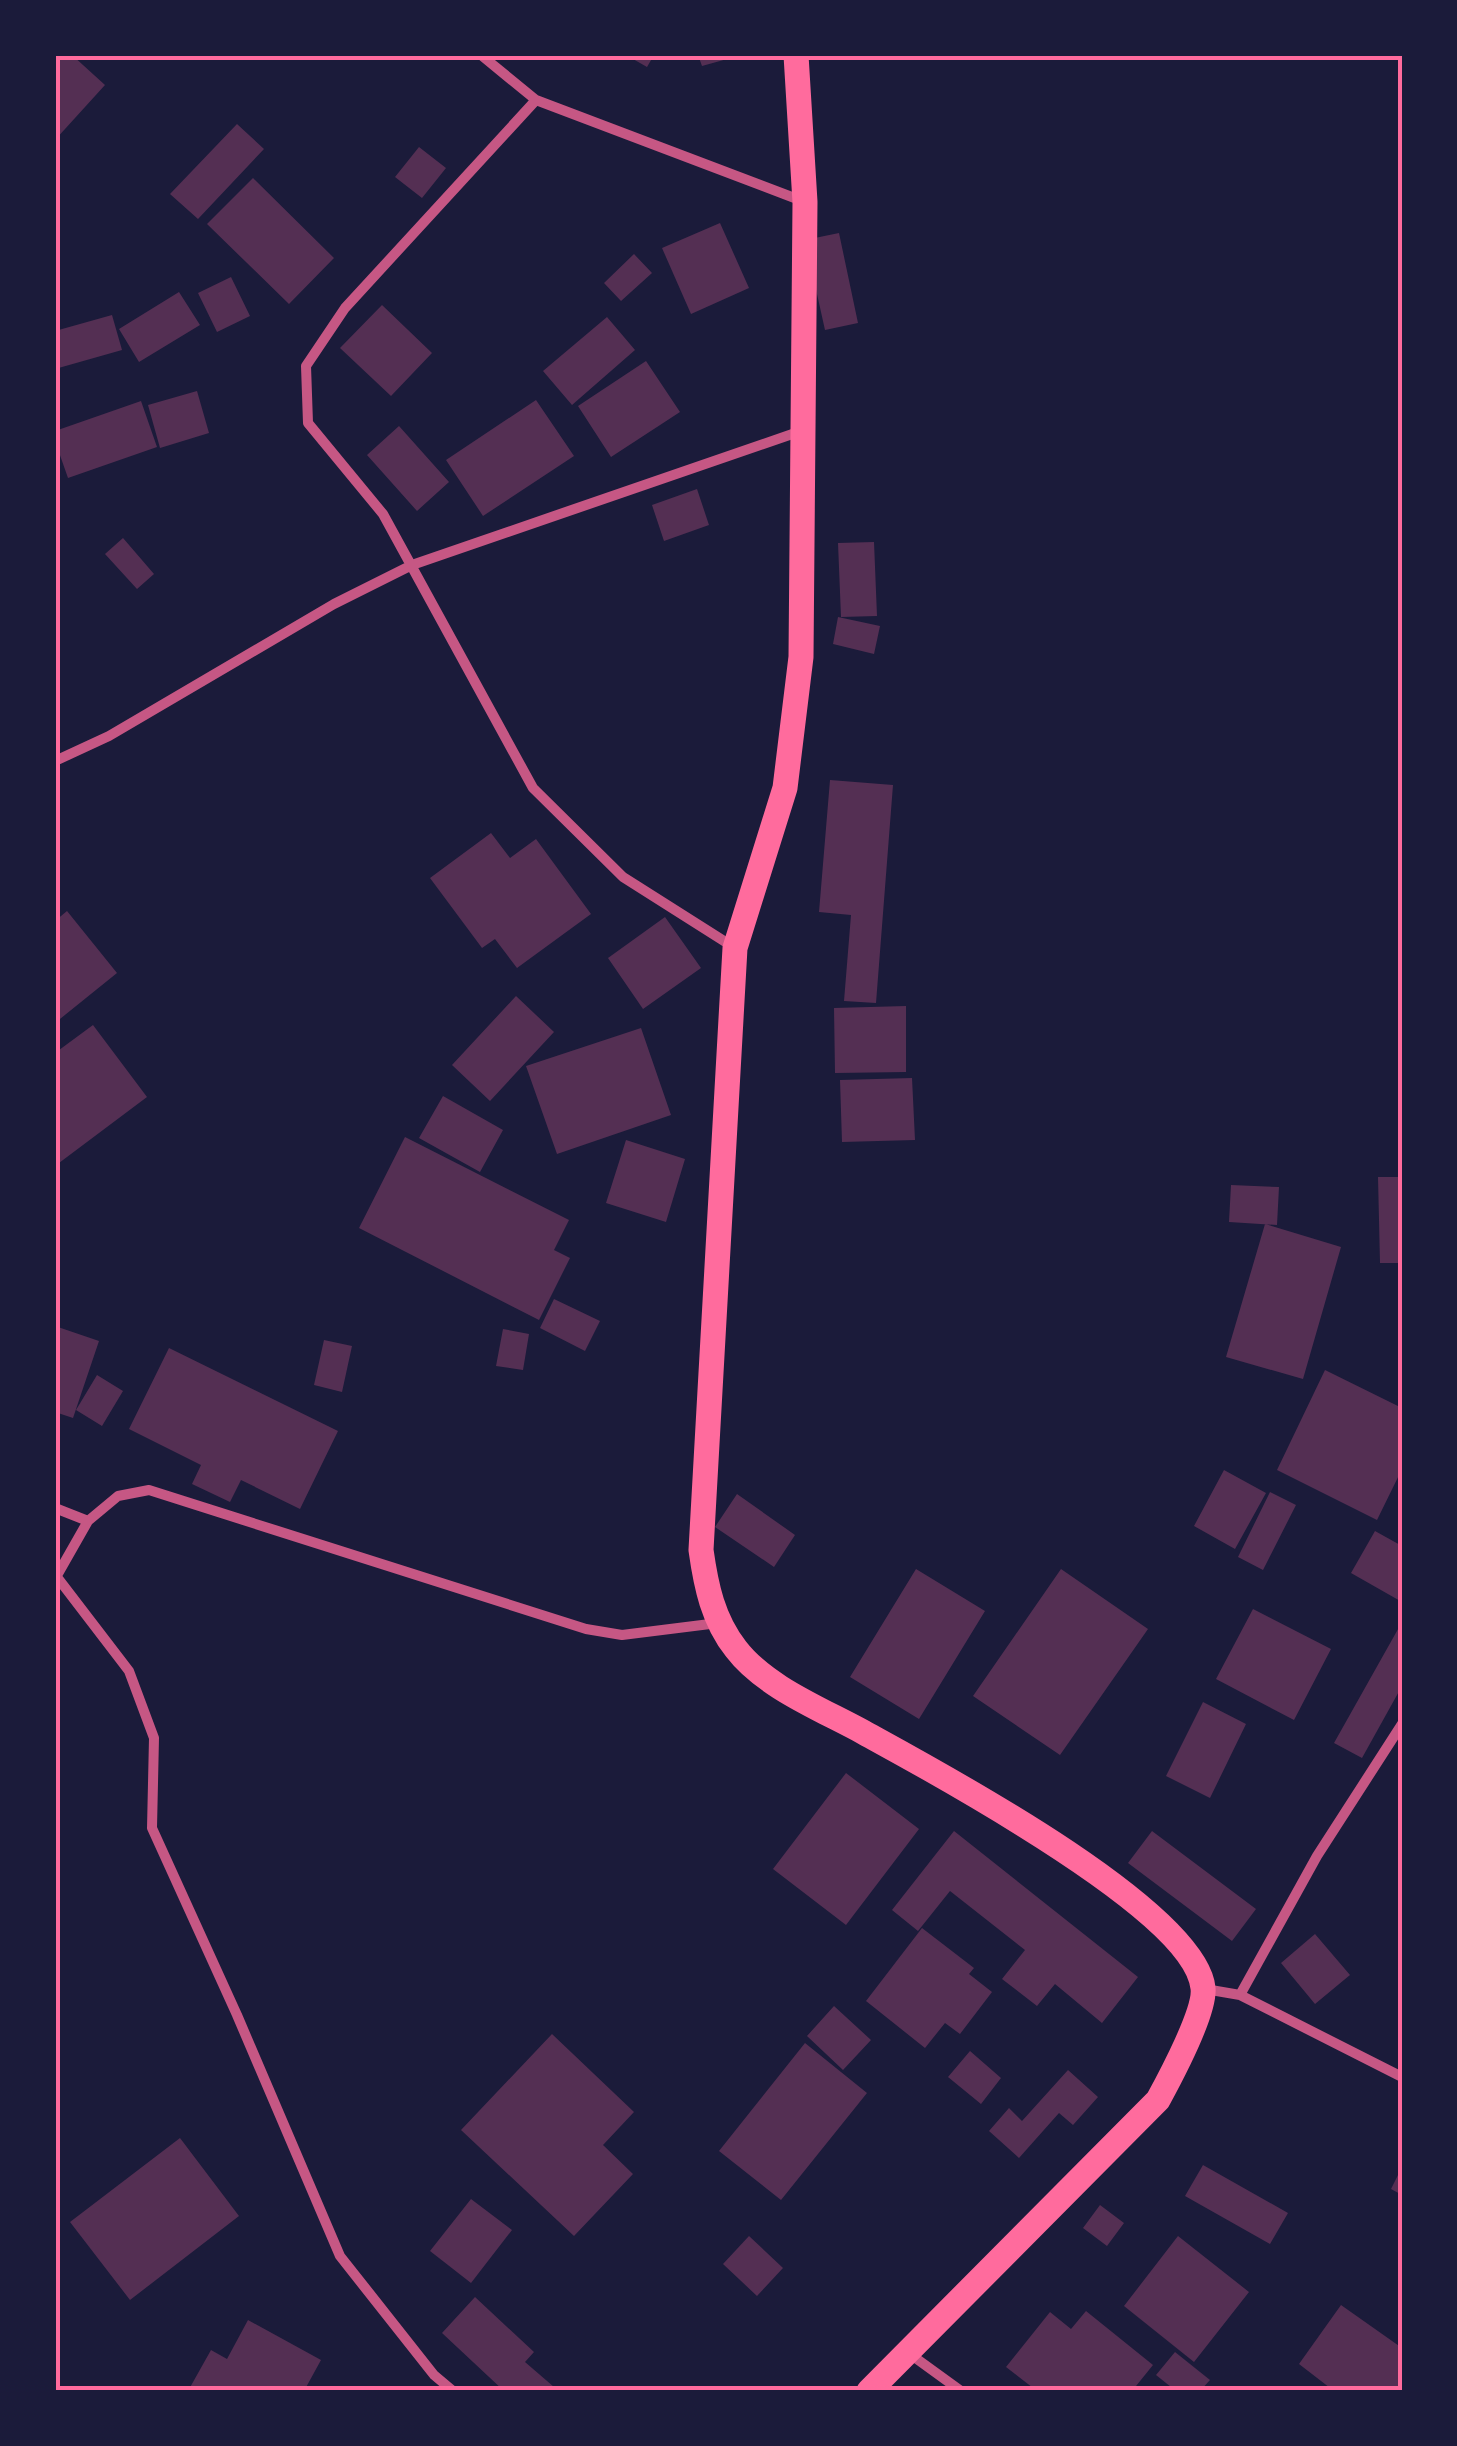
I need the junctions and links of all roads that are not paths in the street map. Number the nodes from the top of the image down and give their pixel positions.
1 (481, 55) edge
2 (796, 55) edge
3 (536, 100) junction
4 (804, 202) junction
5 (803, 430) junction
6 (412, 565) junction
7 (55, 761) edge
8 (735, 948) junction
9 (55, 1508) edge
10 (88, 1521) junction
11 (56, 1578) edge
12 (719, 1622) junction
13 (1402, 1724) edge
14 (1204, 1989) junction
15 (1240, 1995) junction
16 (1402, 2078) edge
17 (909, 2353) junction
18 (452, 2391) edge
19 (868, 2391) edge
20 (962, 2391) edge

1 - 3 street
2 - 4 main road
3 - 4 street
3 - 6 street
4 - 5 main road
5 - 6 street
5 - 8 main road
6 - 7 street
6 - 8 street
8 - 12 main road
9 - 10 street
10 - 11 street
10 - 12 street
11 - 18 street
12 - 14 main road
13 - 15 street
14 - 15 street
14 - 17 main road
15 - 16 street
17 - 19 main road
17 - 20 street

